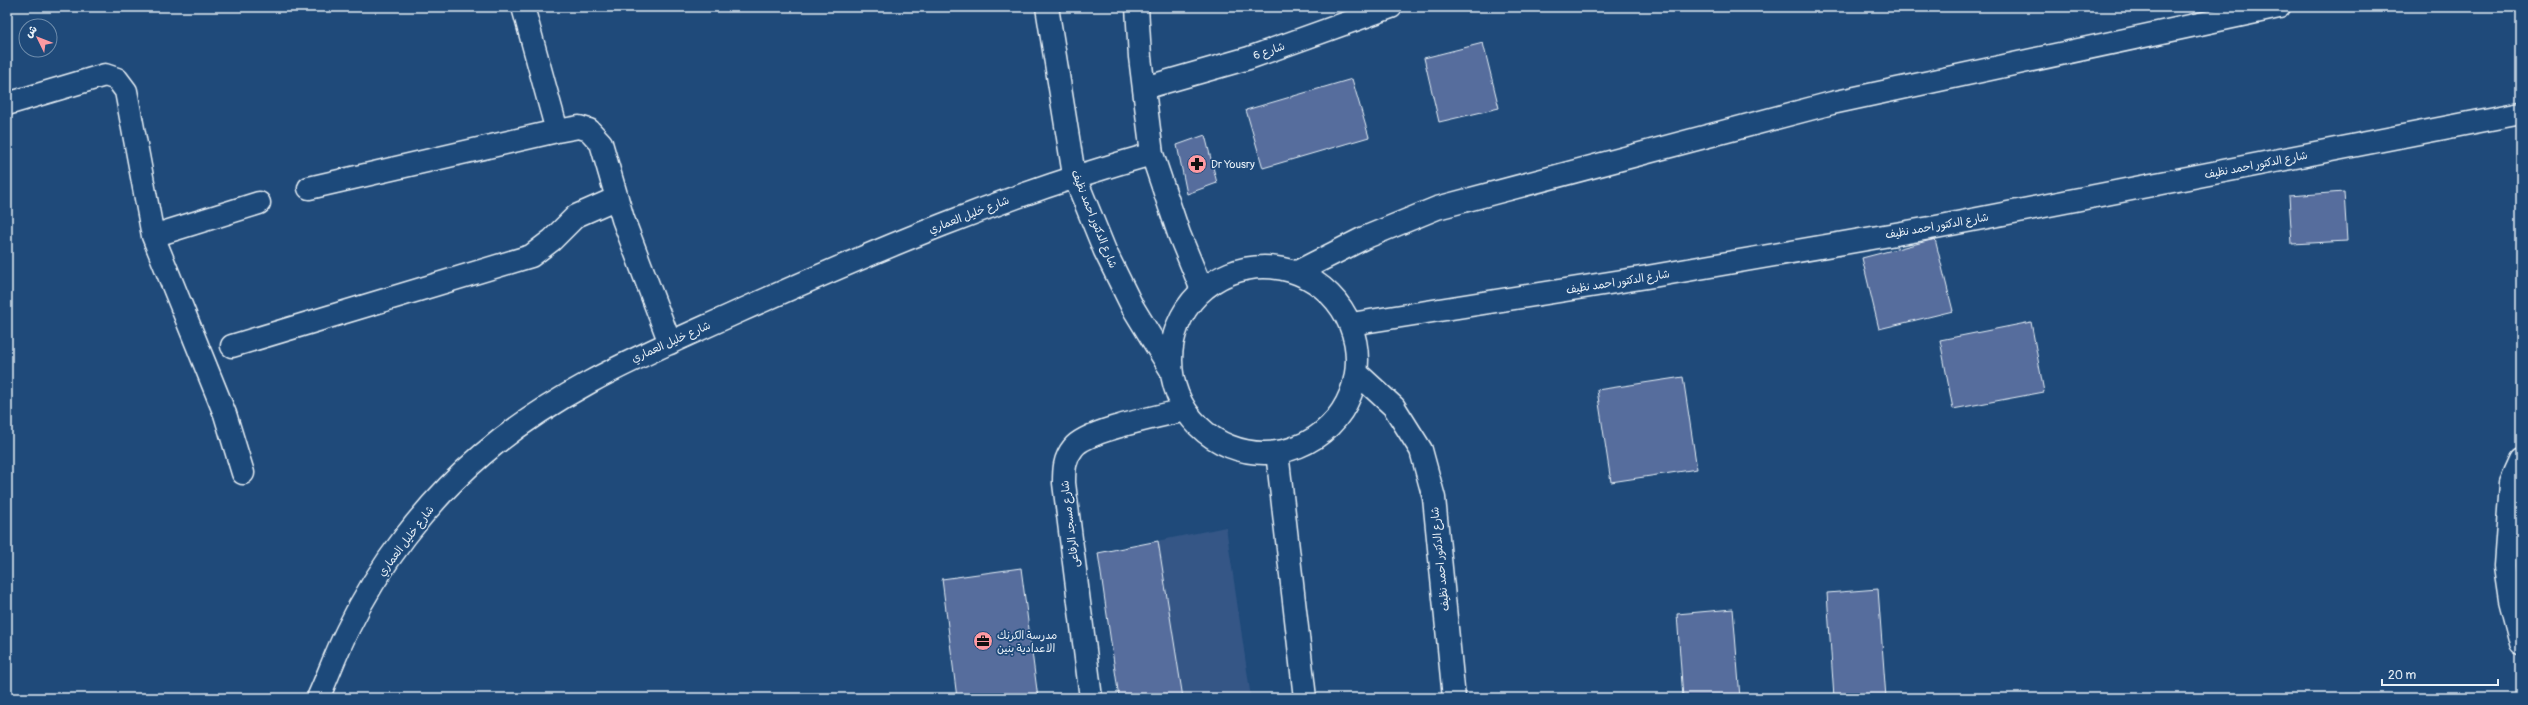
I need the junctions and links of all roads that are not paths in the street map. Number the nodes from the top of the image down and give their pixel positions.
1 (522, 7) edge
2 (1047, 7) edge
3 (1136, 7) edge
4 (1391, 7) edge
5 (2279, 7) edge
6 (1144, 88) junction
7 (7, 104) edge
8 (2521, 113) edge
9 (557, 131) junction
10 (1152, 154) junction
11 (1074, 175) junction
12 (309, 188) dead end
13 (617, 198) junction
14 (259, 202) dead end
15 (153, 236) junction
16 (1297, 272) junction
17 (1202, 290) junction
18 (1351, 324) junction
19 (670, 343) junction
20 (232, 346) dead end
21 (1171, 370) junction
22 (1357, 373) junction
23 (1186, 410) junction
24 (1277, 452) junction
25 (2521, 461) edge
26 (243, 473) dead end
27 (2521, 643) edge
28 (318, 698) edge
29 (1091, 698) edge
30 (1305, 698) edge
31 (1454, 698) edge

1 - 9 street
2 - 11 street, شارع الدكتور احمد نظيف
3 - 6 street
4 - 6 street, شارع 6
5 - 16 street
6 - 10 street
7 - 15 street
8 - 18 street, شارع الدكتور احمد نظيف
9 - 12 street
9 - 13 street
10 - 11 street, شارع خليل العماري
10 - 17 street
11 - 19 street, شارع خليل العماري
11 - 21 street, شارع الدكتور احمد نظيف
13 - 19 street
13 - 20 street
14 - 15 street
15 - 26 street
16 - 17 street
16 - 18 street
17 - 21 street
18 - 22 street
19 - 28 street, شارع خليل العماري
21 - 23 street
22 - 24 street
22 - 31 street, شارع الدكتور احمد نظيف
23 - 24 street
23 - 29 street, شارع مسجد الرفاعى
24 - 30 street
25 - 27 street

